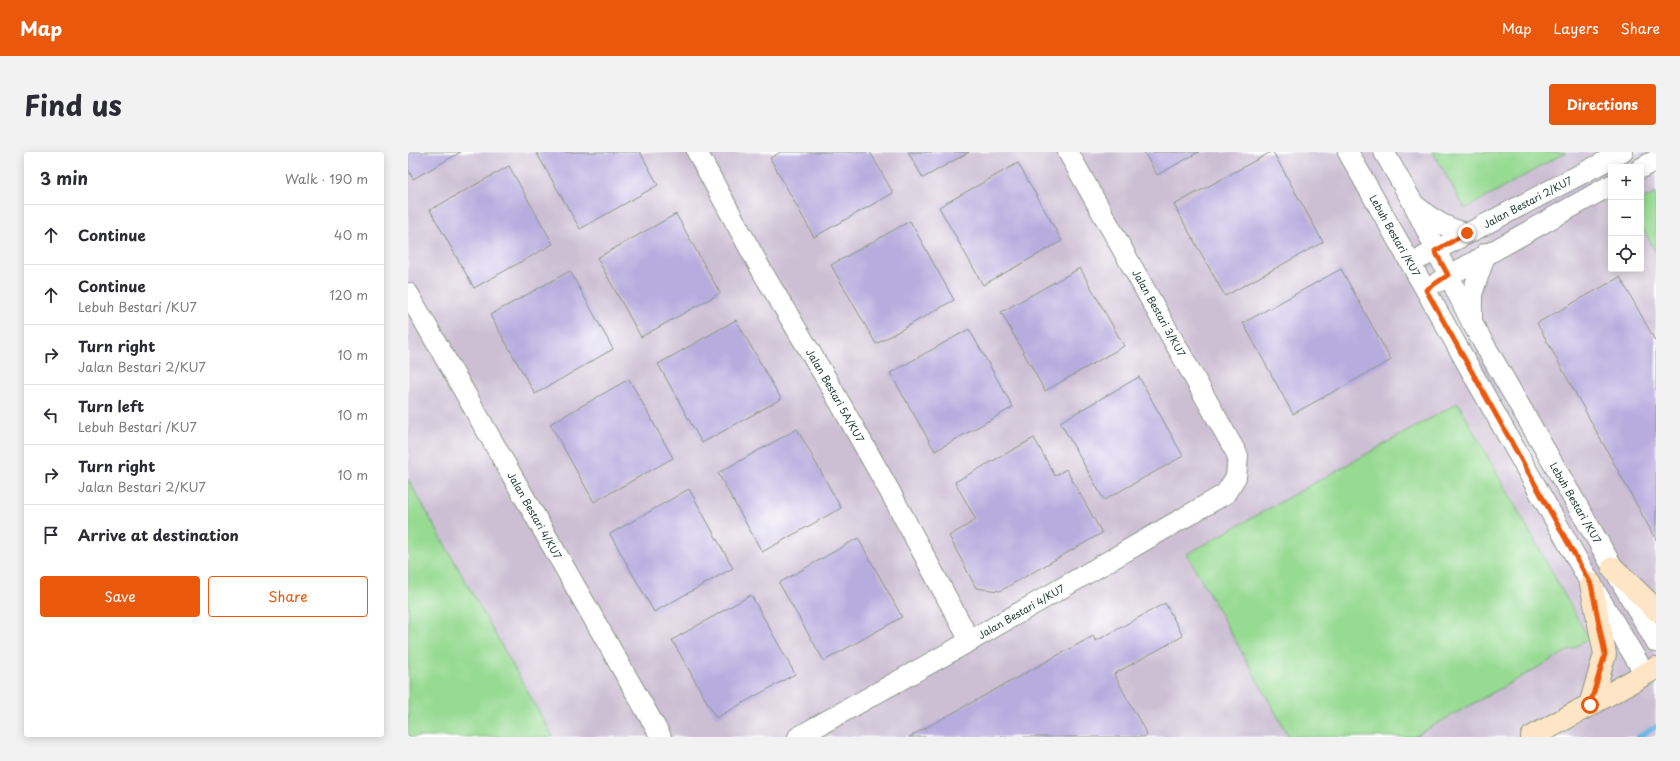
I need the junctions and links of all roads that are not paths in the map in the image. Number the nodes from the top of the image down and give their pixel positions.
1 (696, 152) edge
2 (1068, 152) edge
3 (1348, 152) edge
4 (1384, 152) edge
5 (1624, 152) edge
6 (1656, 160) edge
7 (1644, 166) edge
8 (1608, 186) edge
9 (1413, 204) junction
10 (1467, 233) junction
11 (1435, 251) junction
12 (1486, 253) junction
13 (1411, 264) junction
14 (1448, 275) junction
15 (1426, 290) junction
16 (408, 293) edge
17 (1472, 323) junction
18 (1236, 477) joint
19 (1613, 568) junction
20 (1591, 584) junction
21 (1656, 610) edge
22 (970, 641) junction
23 (1656, 642) edge
24 (1651, 671) edge
25 (1590, 705) junction
26 (661, 737) edge
27 (798, 737) edge
28 (1532, 737) edge

1 - 22 street, Jalan Bestari 5A/KU7
2 - 18 street, Jalan Bestari 3/KU7
3 - 13 street, Lebuh Bestari /KU7
4 - 9 street, Lebuh Bestari /KU7
5 - 10 street, Jalan Bestari 2/KU7
6 - 7 street
8 - 12 street
9 - 10 street
9 - 11 street, Lebuh Bestari /KU7
10 - 11 street, Jalan Bestari 2/KU7
11 - 13 street, Jalan Bestari 2/KU7
11 - 14 street, Lebuh Bestari /KU7
12 - 14 street
12 - 17 street
13 - 15 street, Lebuh Bestari /KU7
14 - 15 street
14 - 17 street, Lebuh Bestari /KU7
15 - 20 street, Lebuh Bestari /KU7
16 - 26 street, Jalan Bestari 4/KU7
17 - 19 street, Lebuh Bestari /KU7
18 - 22 street, Jalan Bestari 4/KU7
19 - 21 street
19 - 23 street, Lebuh Bestari /KU7
20 - 24 street, Lebuh Bestari /KU7
20 - 25 street
22 - 27 street, Jalan Bestari 4/KU7
24 - 25 street
25 - 28 street

